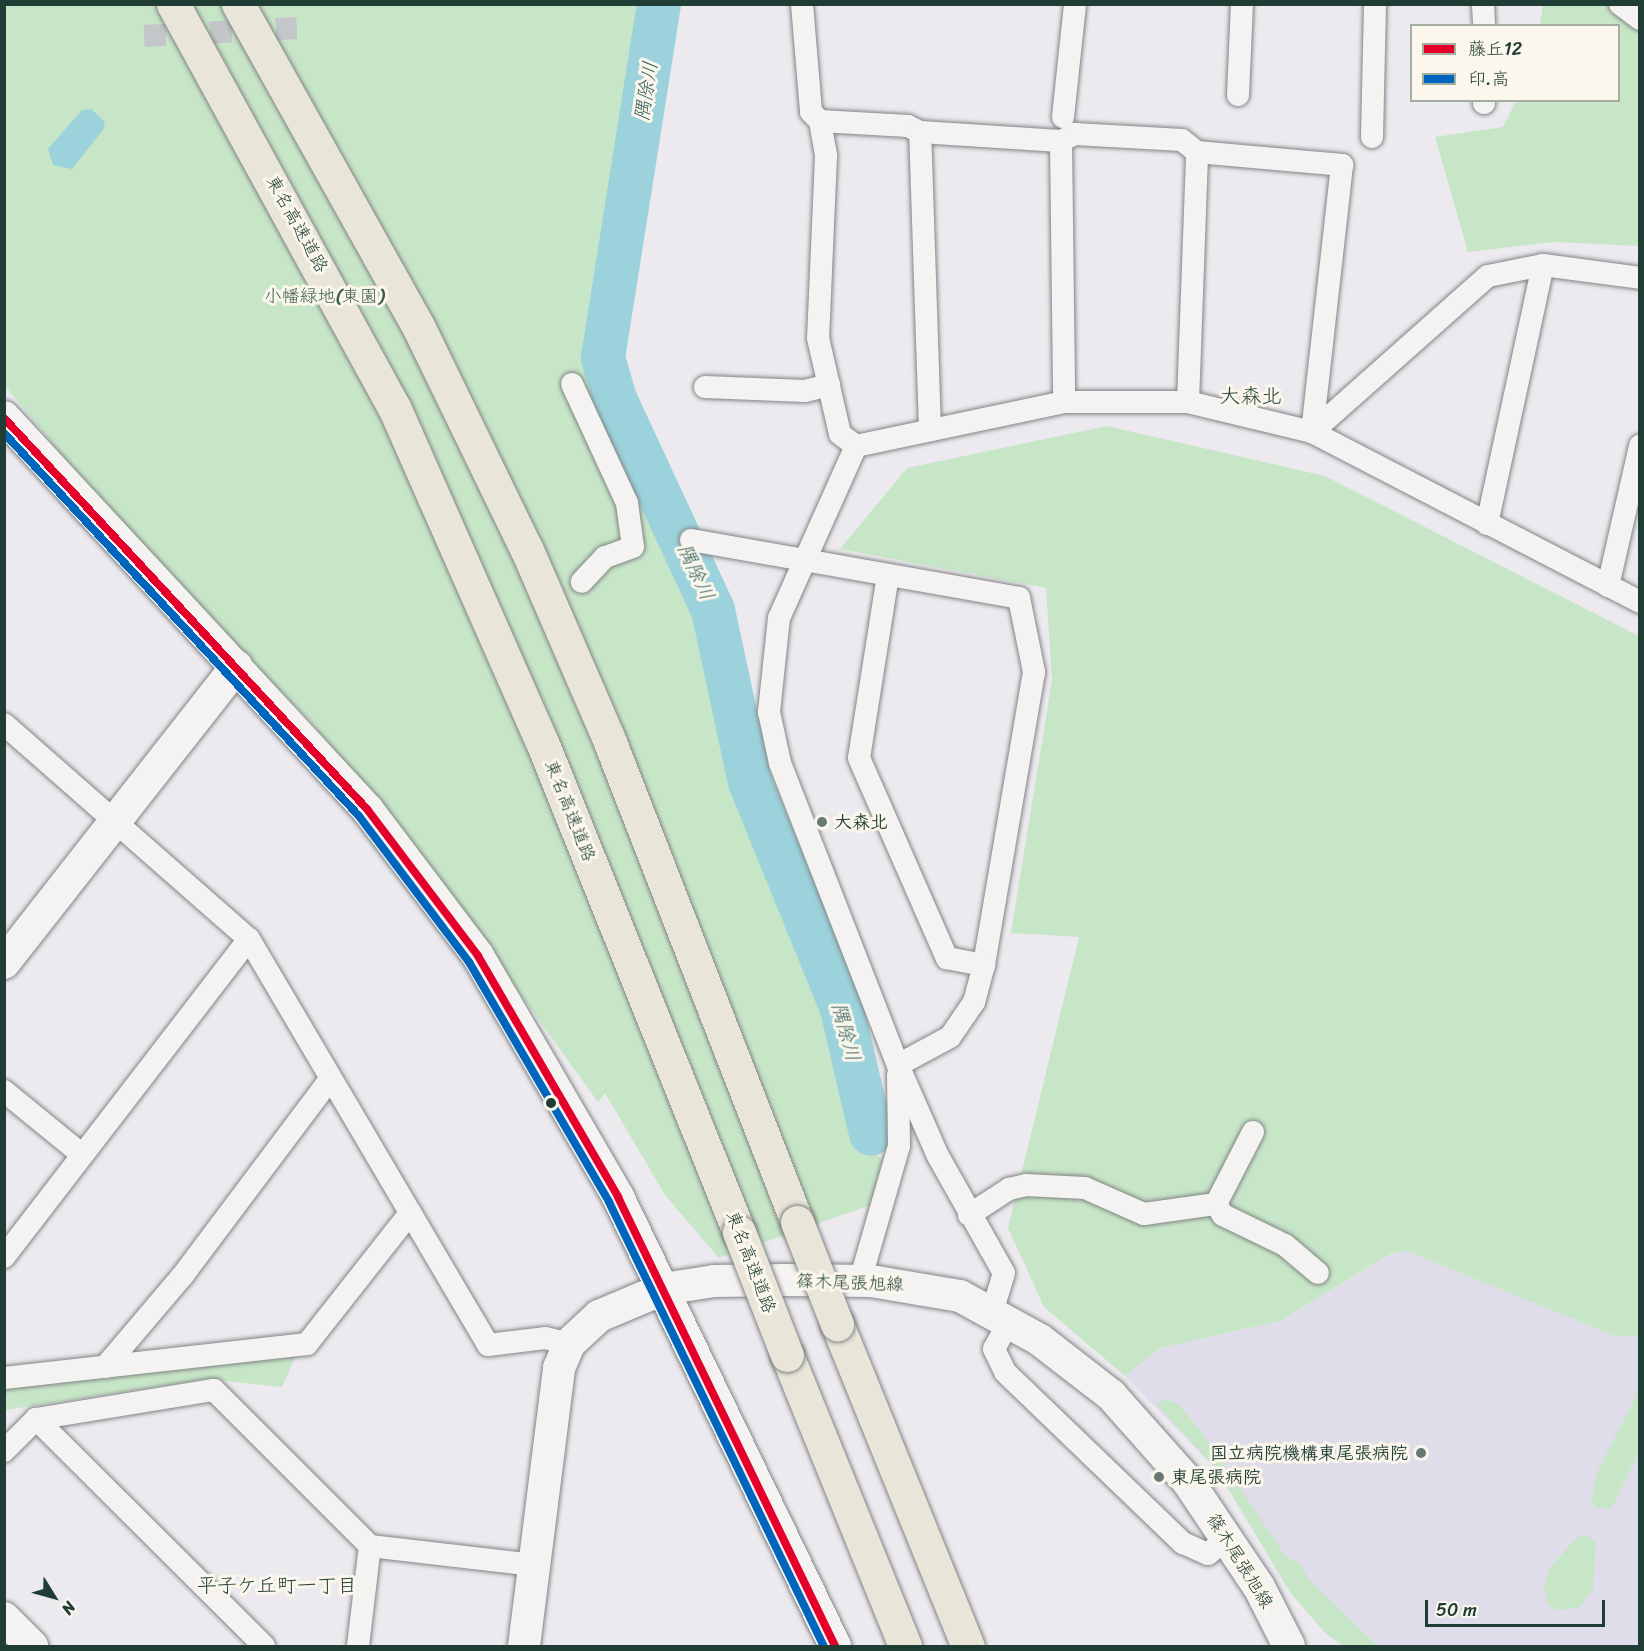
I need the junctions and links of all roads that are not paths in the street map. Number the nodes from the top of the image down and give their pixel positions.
1 (173, 4) edge
2 (238, 4) edge
3 (802, 4) edge
4 (1075, 4) edge
5 (1242, 4) edge
6 (1375, 4) edge
7 (1483, 4) edge
8 (1620, 4) edge
9 (1640, 19) edge
10 (1484, 24) edge
11 (1238, 95) dead end
12 (1063, 117) dead end
13 (820, 121) junction
14 (920, 132) junction
15 (1372, 137) dead end
16 (1061, 141) junction
17 (1197, 152) junction
18 (1543, 264) junction
19 (1640, 278) edge
20 (572, 384) dead end
21 (829, 385) junction
22 (705, 387) dead end
23 (1064, 402) junction
24 (1188, 402) junction
25 (5, 417) edge
26 (930, 430) junction
27 (1312, 432) junction
28 (856, 446) junction
29 (1640, 446) edge
30 (1486, 524) junction
31 (691, 540) dead end
32 (806, 559) junction
33 (888, 575) junction
34 (582, 582) dead end
35 (1608, 586) junction
36 (1640, 602) edge
37 (237, 666) junction
38 (4, 724) edge
39 (119, 821) junction
40 (249, 939) junction
41 (4, 963) edge
42 (984, 965) junction
43 (898, 1065) junction
44 (331, 1078) junction
45 (4, 1091) edge
46 (1253, 1132) dead end
47 (80, 1153) junction
48 (1216, 1204) junction
49 (410, 1213) junction
50 (969, 1215) junction
51 (4, 1257) edge
52 (1318, 1272) dead end
53 (860, 1281) junction
54 (663, 1289) junction
55 (1001, 1315) junction
56 (569, 1344) junction
57 (105, 1367) junction
58 (4, 1378) edge
59 (36, 1419) junction
60 (4, 1451) edge
61 (1228, 1537) junction
62 (370, 1546) junction
63 (534, 1565) junction
64 (4, 1618) edge
65 (32, 1647) edge
66 (264, 1647) edge
67 (358, 1647) edge
68 (524, 1647) edge
69 (836, 1647) edge
70 (905, 1647) edge
71 (968, 1647) edge
72 (1289, 1647) edge

1 - 70 highway, 東名高速道路, bridge
2 - 71 highway, bridge
3 - 13 street
4 - 12 street
5 - 11 street
6 - 15 street
7 - 10 street
8 - 9 street
13 - 14 street
13 - 21 street
14 - 16 street
14 - 26 street
16 - 17 street
16 - 23 street
17 - 24 street
17 - 27 street
18 - 19 street
18 - 27 street
18 - 30 street
20 - 34 street
21 - 22 street
21 - 28 street
23 - 24 street
23 - 26 street
24 - 27 street
25 - 37 main road
26 - 28 street
27 - 30 street
28 - 32 street
29 - 35 street
30 - 35 street
31 - 32 street
32 - 33 street
32 - 43 street
33 - 42 street
33 - 42 street
35 - 36 street
37 - 39 main road
37 - 54 main road
38 - 39 street
39 - 40 street
39 - 41 main road
40 - 44 street
40 - 47 street
42 - 43 street
43 - 50 street
43 - 53 street
44 - 49 street
44 - 57 street
45 - 47 street
46 - 48 street
47 - 51 street
48 - 50 street
48 - 52 street
49 - 56 street
49 - 57 street
50 - 55 street
53 - 54 main road, 篠木尾張旭線
53 - 55 main road, 篠木尾張旭線
54 - 56 main road, 篠木尾張旭線
54 - 69 main road
55 - 61 main road, 篠木尾張旭線
55 - 61 street
56 - 63 main road
57 - 58 street
59 - 60 street
59 - 62 street
59 - 66 street
61 - 72 main road, 篠木尾張旭線
62 - 63 street
62 - 67 street
63 - 68 main road
64 - 65 main road

